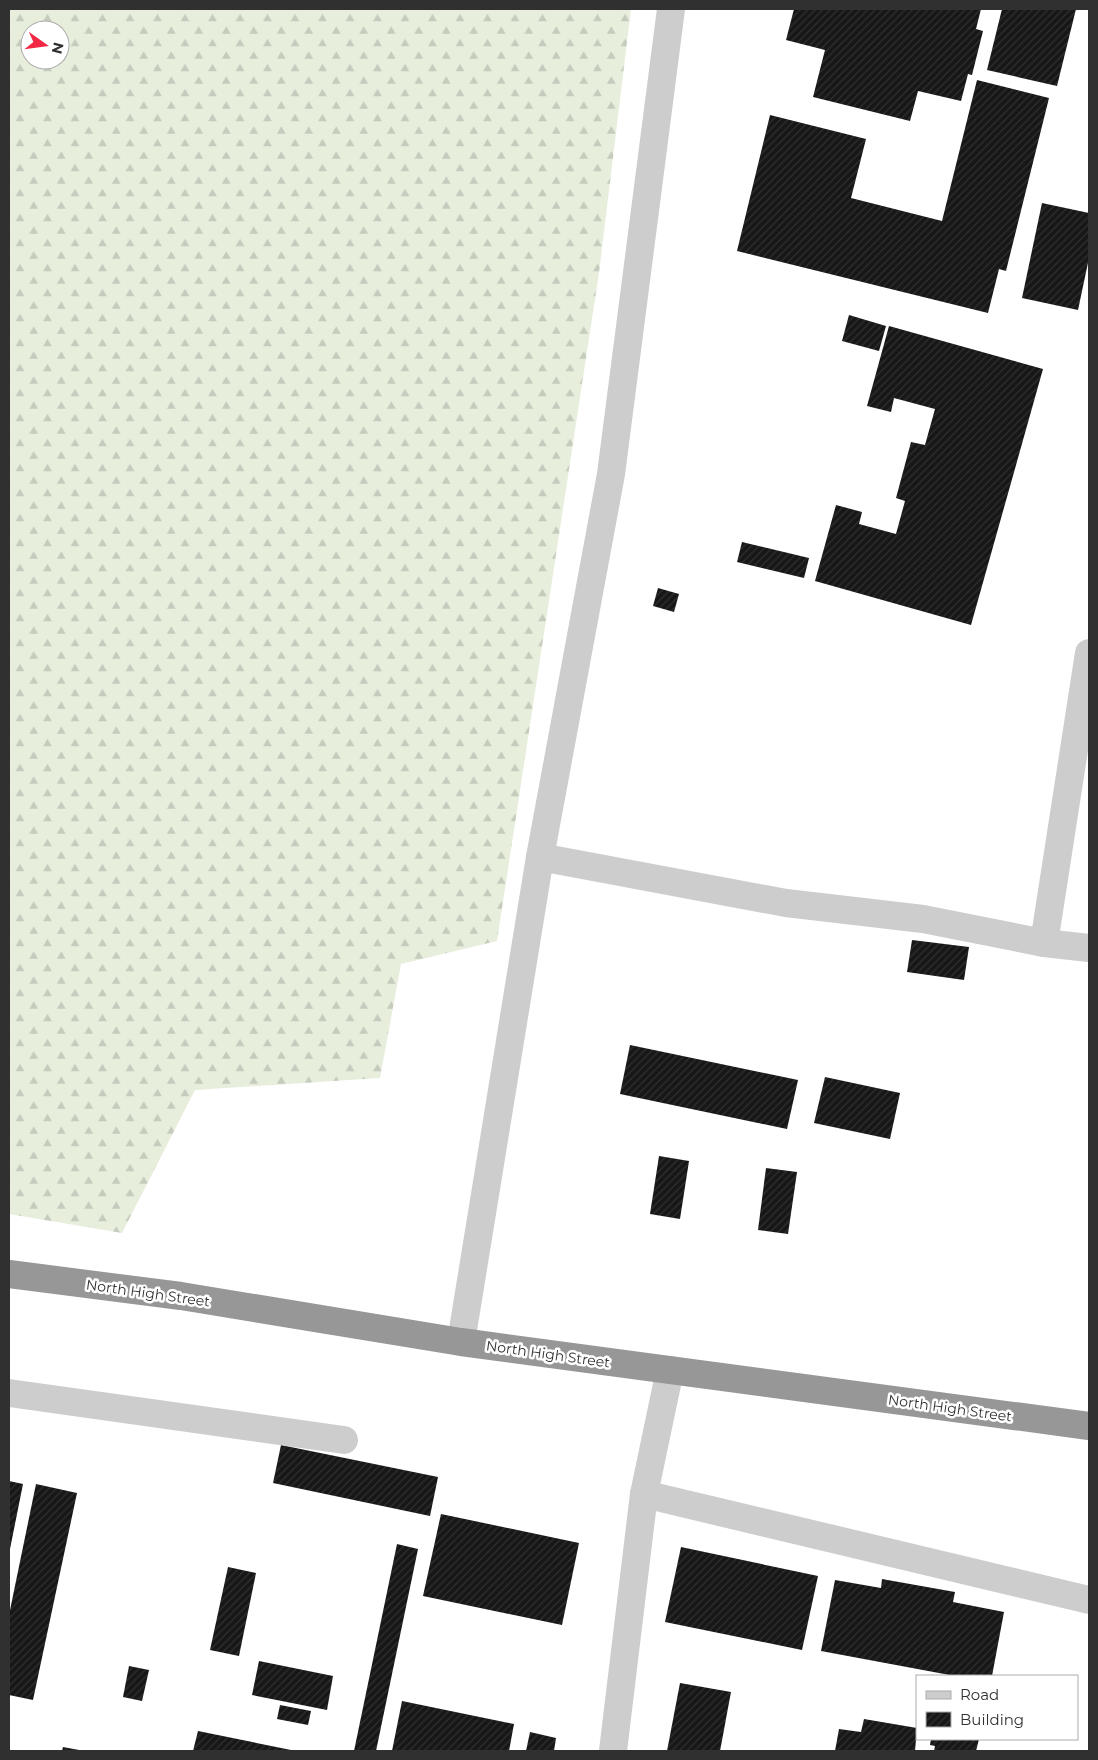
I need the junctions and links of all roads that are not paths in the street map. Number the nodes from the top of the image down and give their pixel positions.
1 (671, 9) edge
2 (1089, 653) edge
3 (540, 857) junction
4 (1044, 943) junction
5 (1089, 948) edge
6 (9, 1274) edge
7 (461, 1342) junction
8 (670, 1370) junction
9 (9, 1393) edge
10 (1089, 1426) edge
11 (344, 1440) dead end
12 (644, 1494) junction
13 (1089, 1600) edge
14 (613, 1751) edge

1 - 3 street
2 - 4 street
3 - 4 street
3 - 7 street
4 - 5 street
6 - 7 highway, North High Street
7 - 8 highway, North High Street
8 - 10 highway, North High Street
8 - 12 street
9 - 11 street
12 - 13 street
12 - 14 street

